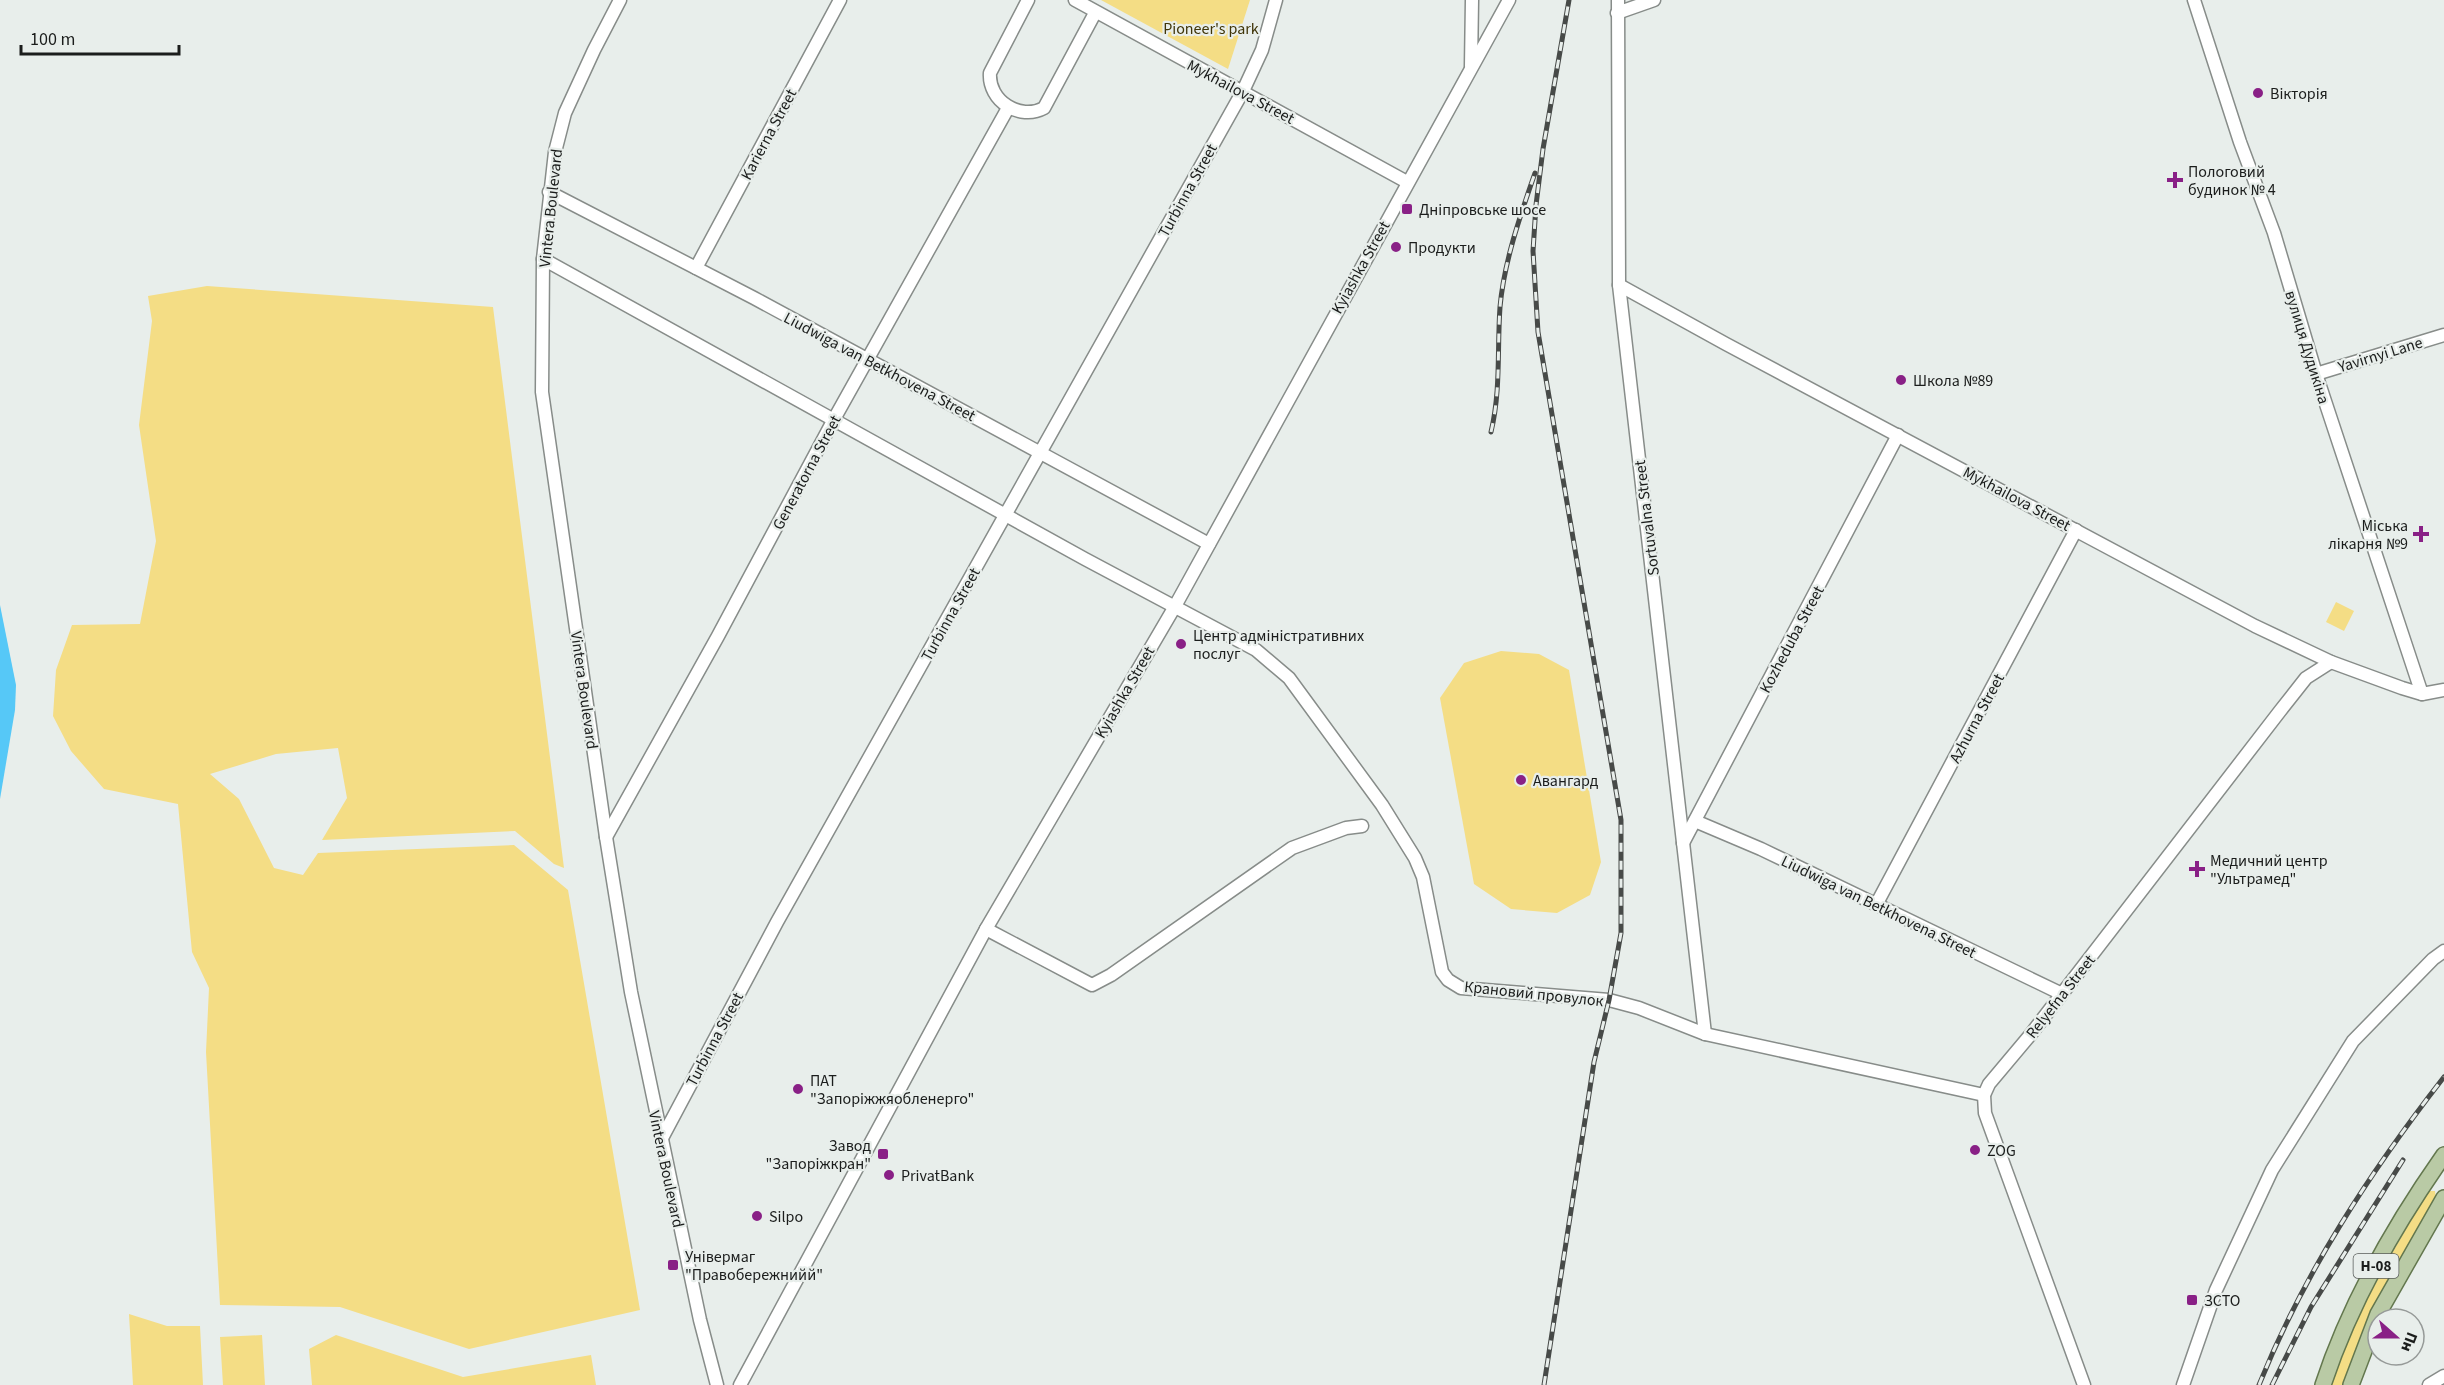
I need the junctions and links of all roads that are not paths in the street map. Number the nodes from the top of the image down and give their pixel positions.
1 (620, 0) edge
2 (840, 0) edge
3 (1028, 0) edge
4 (1075, 0) edge
5 (1276, 0) edge
6 (1472, 0) edge
7 (1509, 0) edge
8 (1654, 0) edge
9 (2194, 0) edge
10 (1617, 6) edge
11 (1095, 13) junction
12 (1471, 67) junction
13 (1243, 91) junction
14 (1008, 108) junction
15 (1407, 182) junction
16 (549, 192) junction
17 (543, 259) junction
18 (696, 268) junction
19 (1620, 285) junction
20 (2444, 334) edge
21 (867, 360) junction
22 (2316, 374) junction
23 (833, 421) junction
24 (1898, 435) junction
25 (1041, 452) junction
26 (1006, 515) junction
27 (2076, 530) junction
28 (1209, 544) junction
29 (1174, 608) junction
30 (2331, 662) junction
31 (2444, 690) edge
32 (2422, 694) junction
33 (1695, 821) junction
34 (1362, 826) dead end
35 (606, 837) junction
36 (1683, 843) junction
37 (1876, 905) junction
38 (986, 929) junction
39 (2444, 951) edge
40 (2062, 994) junction
41 (1706, 1034) junction
42 (1984, 1095) junction
43 (661, 1140) junction
44 (2444, 1155) edge
45 (2438, 1175) edge
46 (2444, 1198) edge
47 (2444, 1376) edge
48 (717, 1385) edge
49 (740, 1385) edge
50 (2084, 1385) edge
51 (2183, 1385) edge
52 (2323, 1385) edge
53 (2351, 1385) edge
54 (2429, 1385) edge

1 - 16 street, Vintera Boulevard
2 - 18 street, Karierna Street
3 - 14 street
4 - 11 street, Mykhailova Street
5 - 13 street, Turbinna Street
6 - 12 street
7 - 12 street, Kyiashka Street
8 - 10 street
9 - 22 street, вулиця Дудикіна
10 - 19 street, Sortuvalna Street
11 - 13 street, Mykhailova Street
11 - 14 street
12 - 15 street, Kyiashka Street
13 - 15 street, Mykhailova Street
13 - 25 street, Turbinna Street
14 - 21 street, Generatorna Street
15 - 28 street, Kyiashka Street
16 - 17 street, Vintera Boulevard
16 - 18 street, Liudwiga van Betkhovena Street
17 - 23 street
17 - 35 street, Vintera Boulevard
18 - 21 street, Liudwiga van Betkhovena Street
19 - 24 street, Mykhailova Street
19 - 36 street, Sortuvalna Street
20 - 22 street, Yavirnyi Lane
21 - 23 street, Generatorna Street
21 - 25 street, Liudwiga van Betkhovena Street
22 - 32 street, вулиця Дудикіна
23 - 26 street
23 - 35 street, Generatorna Street
24 - 27 street, Mykhailova Street
24 - 33 street, Kozheduba Street
25 - 26 street, Turbinna Street
25 - 28 street, Liudwiga van Betkhovena Street
26 - 29 street
26 - 43 street, Turbinna Street
27 - 30 street, Mykhailova Street
27 - 37 street, Azhurna Street
28 - 29 street, Kyiashka Street
29 - 38 street, Kyiashka Street
29 - 41 street, Крановий провулок
30 - 32 street, Mykhailova Street
30 - 40 street, Relyefna Street
31 - 32 street
33 - 36 street, Kozheduba Street
33 - 37 street, Liudwiga van Betkhovena Street
34 - 38 street
35 - 43 street, Vintera Boulevard
36 - 41 street, Sortuvalna Street
37 - 40 street, Liudwiga van Betkhovena Street
38 - 49 street, Kyiashka Street
39 - 51 street
40 - 42 street, Relyefna Street
41 - 42 street, Крановий провулок
42 - 50 street
43 - 48 street, Vintera Boulevard
44 - 45 main road, Н-08
45 - 52 main road, Н-08
46 - 53 main road, Н-08
47 - 54 street

